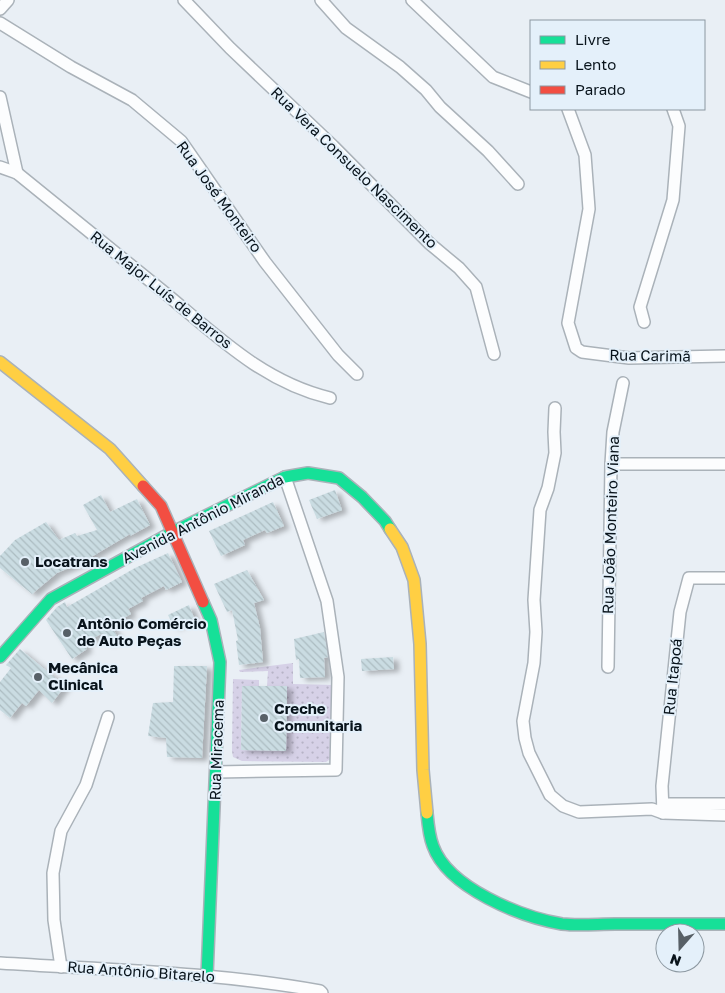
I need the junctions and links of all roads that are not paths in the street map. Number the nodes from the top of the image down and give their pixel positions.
1 (8, 0) edge
2 (184, 0) edge
3 (322, 0) edge
4 (412, 0) edge
5 (0, 9) edge
6 (0, 23) edge
7 (530, 92) edge
8 (0, 97) edge
9 (568, 110) edge
10 (672, 110) edge
11 (0, 167) edge
12 (17, 173) junction
13 (518, 184) dead end
14 (644, 322) dead end
15 (494, 354) dead end
16 (725, 356) edge
17 (0, 362) edge
18 (357, 374) dead end
19 (623, 383) dead end
20 (330, 398) dead end
21 (555, 408) dead end
22 (610, 464) junction
23 (725, 464) edge
24 (285, 477) junction
25 (173, 532) junction
26 (725, 578) edge
27 (0, 657) edge
28 (608, 667) dead end
29 (108, 717) dead end
30 (216, 772) junction
31 (725, 804) edge
32 (659, 809) junction
33 (725, 815) edge
34 (725, 924) edge
35 (0, 963) edge
36 (61, 967) junction
37 (207, 976) junction
38 (322, 993) edge

1 - 5 street
2 - 15 street, Rua Vera Consuelo Nascimento
3 - 13 street
4 - 7 street
6 - 18 street, Rua José Monteiro
8 - 12 street
9 - 16 street, Rua Carimã
10 - 14 street
11 - 12 street, Rua Major Luís de Barros
12 - 20 street, Rua Major Luís de Barros
17 - 25 street, Rua Miracema
19 - 22 street, Rua João Monteiro Viana
21 - 32 street
22 - 23 street
22 - 28 street, Rua João Monteiro Viana
24 - 25 street, Avenida Antônio Miranda
24 - 30 street
24 - 34 street, Avenida Antônio Miranda
25 - 27 street, Avenida Antônio Miranda
25 - 30 street, Rua Miracema
26 - 32 street, Rua Itapoá
29 - 36 street
30 - 37 street, Rua Miracema
31 - 32 street
32 - 33 street
35 - 36 street, Rua Antônio Bitarelo
36 - 37 street, Rua Antônio Bitarelo
37 - 38 street, Rua Antônio Bitarelo

